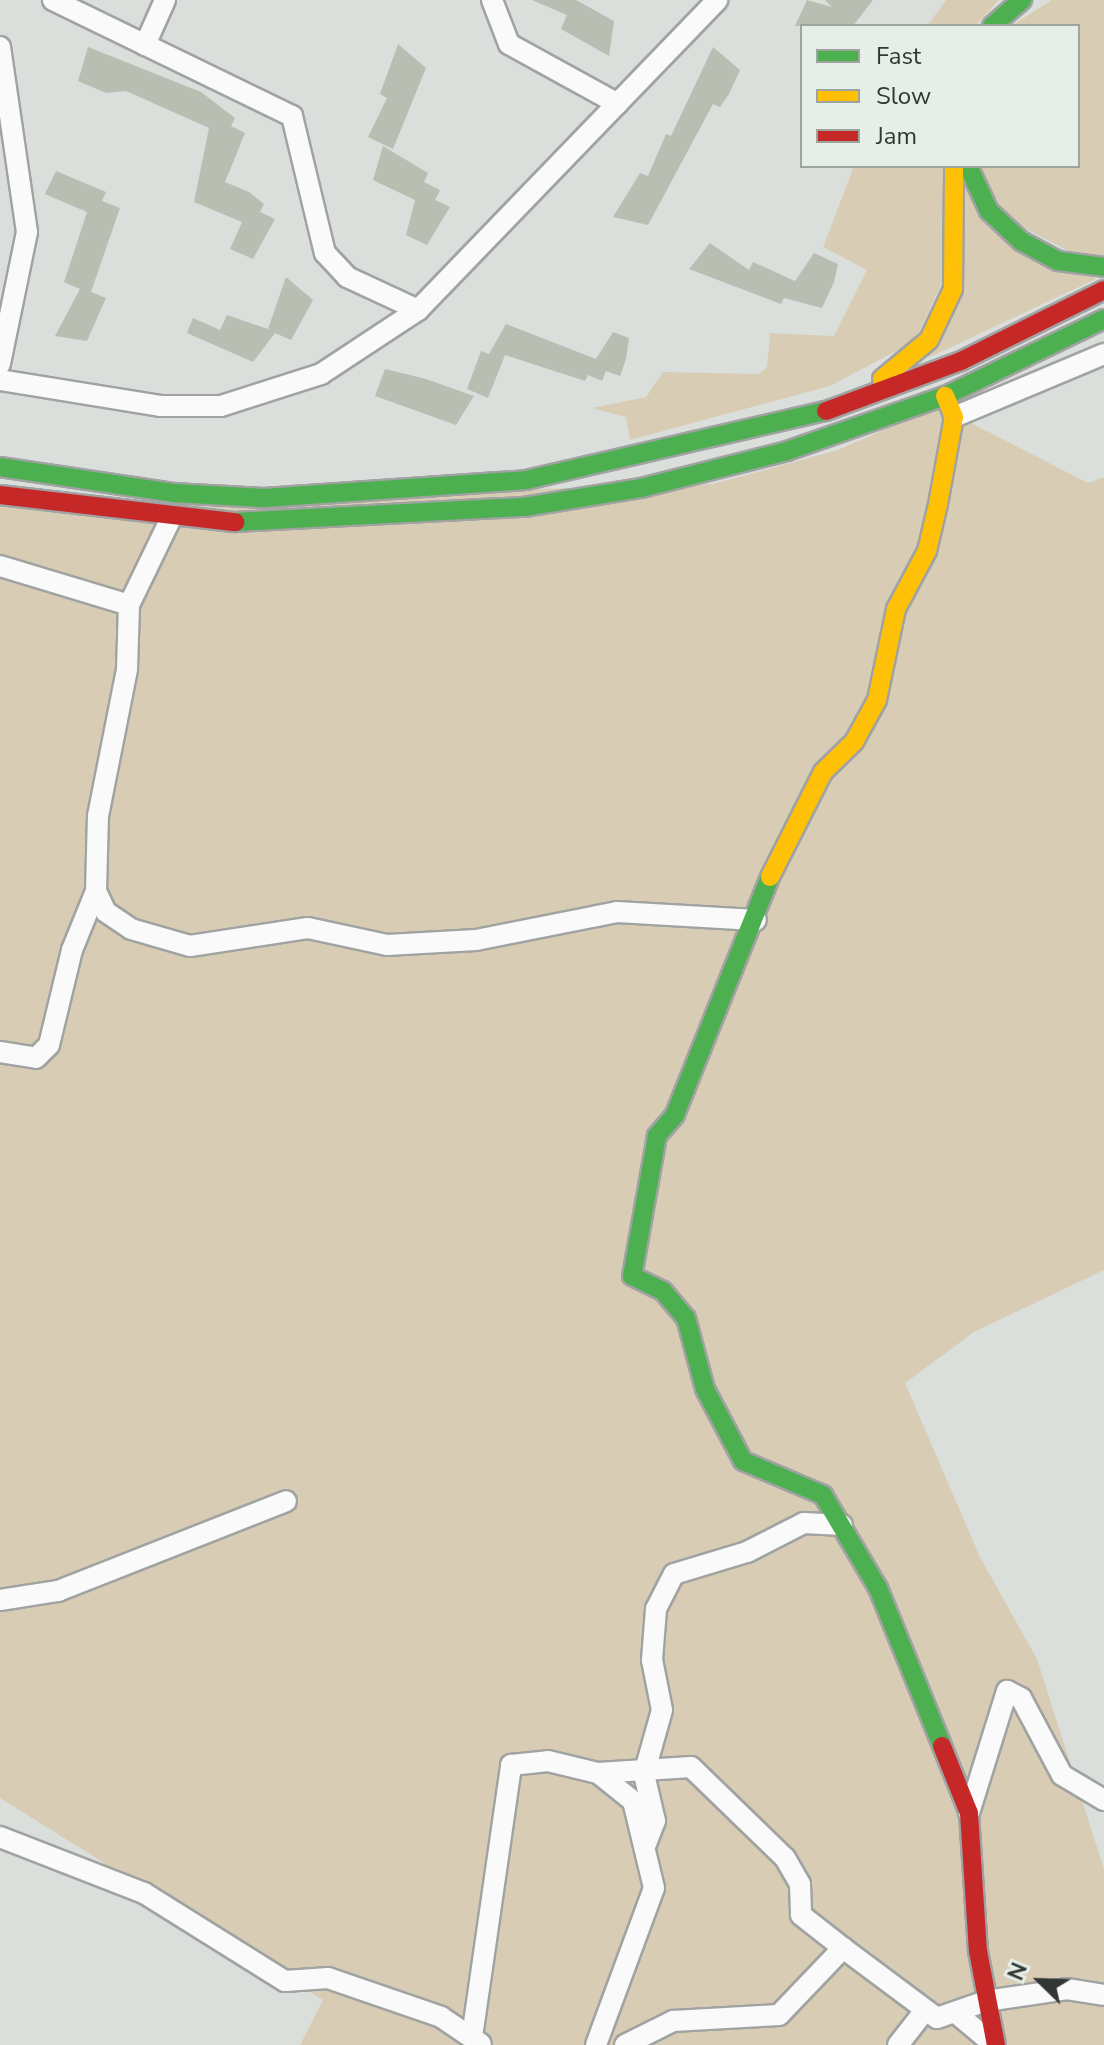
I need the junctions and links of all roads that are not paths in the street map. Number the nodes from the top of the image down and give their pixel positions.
1 (53, 0) edge
2 (165, 0) edge
3 (492, 0) edge
4 (717, 0) edge
5 (1022, 0) edge
6 (994, 24) edge
7 (145, 45) junction
8 (0, 47) edge
9 (618, 104) junction
10 (954, 168) edge
11 (969, 168) edge
12 (1104, 267) edge
13 (1104, 290) edge
14 (418, 310) junction
15 (1104, 319) edge
16 (1104, 354) edge
17 (0, 364) edge
18 (0, 380) edge
19 (945, 396) junction
20 (814, 415) junction
21 (954, 417) junction
22 (0, 467) edge
23 (0, 495) edge
24 (170, 520) junction
25 (0, 566) edge
26 (129, 605) junction
27 (96, 891) junction
28 (756, 920) junction
29 (0, 1052) edge
30 (286, 1501) dead end
31 (842, 1525) junction
32 (0, 1600) edge
33 (598, 1773) junction
34 (644, 1774) junction
35 (1104, 1800) edge
36 (969, 1813) junction
37 (0, 1837) edge
38 (646, 1844) junction
39 (843, 1948) junction
40 (1104, 1995) edge
41 (986, 2001) junction
42 (955, 2012) junction
43 (923, 2013) junction
44 (477, 2041) edge
45 (596, 2045) edge
46 (625, 2045) edge
47 (898, 2045) edge
48 (995, 2045) edge

1 - 7 street
2 - 7 street
3 - 9 street
4 - 9 street
5 - 6 main road
7 - 14 street
8 - 17 street
9 - 14 street
10 - 20 main road
11 - 12 main road
13 - 20 main road
14 - 18 street
15 - 19 main road
16 - 21 street
19 - 21 main road
19 - 24 main road
20 - 22 main road
21 - 28 main road
23 - 24 main road
24 - 26 street
25 - 26 street
26 - 27 street
27 - 28 street
27 - 29 street
28 - 31 main road
30 - 32 street
31 - 34 street
31 - 36 main road
33 - 34 street
33 - 38 street
33 - 44 street
34 - 38 street
34 - 39 street
35 - 36 street
36 - 41 main road
37 - 44 street
38 - 45 street
39 - 43 street
39 - 46 street
40 - 41 street
41 - 42 street
41 - 48 main road
42 - 43 street
42 - 48 street
43 - 47 street

